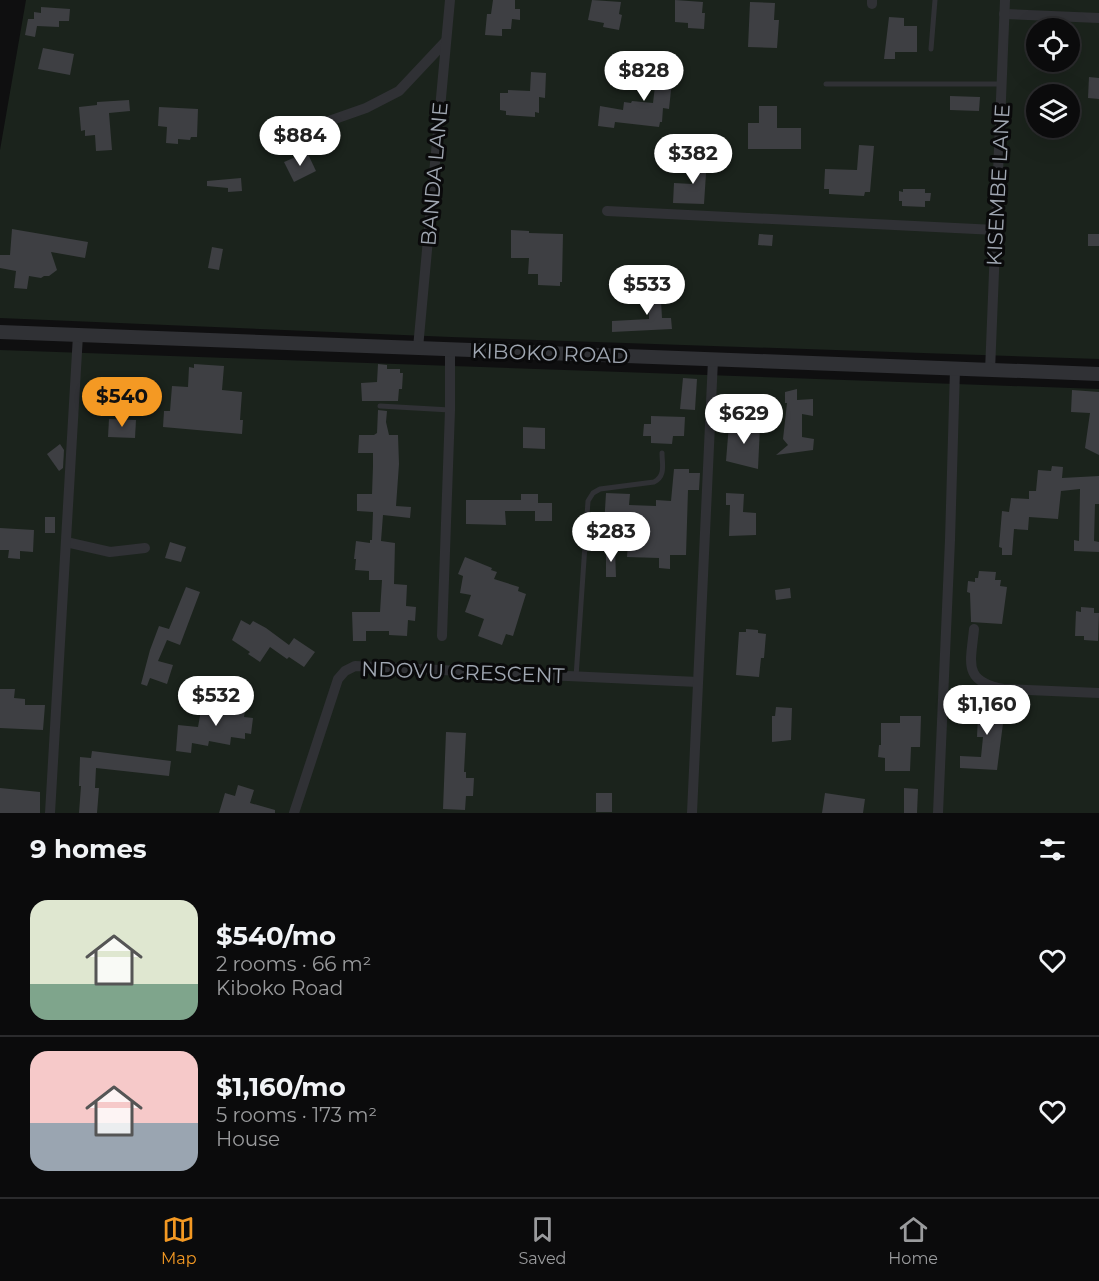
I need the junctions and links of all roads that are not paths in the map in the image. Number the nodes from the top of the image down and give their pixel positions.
1 (450, 0) edge
2 (935, 0) edge
3 (1005, 0) edge
4 (1004, 14) junction
5 (1099, 18) edge
6 (446, 41) junction
7 (931, 49) dead end
8 (826, 84) dead end
9 (1003, 84) junction
10 (328, 121) dead end
11 (608, 211) dead end
12 (996, 230) junction
13 (0, 332) edge
14 (78, 335) junction
15 (418, 348) junction
16 (450, 349) junction
17 (713, 360) junction
18 (955, 369) junction
19 (990, 371) junction
20 (1099, 375) edge
21 (380, 406) dead end
22 (450, 410) junction
23 (662, 453) dead end
24 (66, 542) junction
25 (145, 548) dead end
26 (974, 629) dead end
27 (442, 636) dead end
28 (576, 676) junction
29 (698, 682) junction
30 (1099, 693) edge
31 (50, 813) edge
32 (294, 813) edge
33 (692, 813) edge
34 (938, 813) edge

1 - 6 street, BANDA LANE
2 - 7 lane
3 - 4 street, KISEMBE LANE
4 - 5 street
4 - 9 street, KISEMBE LANE
6 - 10 street
6 - 15 street, BANDA LANE
8 - 9 lane
9 - 12 street, KISEMBE LANE
11 - 12 street
12 - 19 street, KISEMBE LANE
13 - 14 street, KIBOKO ROAD
14 - 15 street, KIBOKO ROAD
14 - 24 street
15 - 16 street, KIBOKO ROAD
16 - 17 street, KIBOKO ROAD
16 - 22 street
17 - 18 street, KIBOKO ROAD
17 - 29 street
18 - 19 street, KIBOKO ROAD
18 - 34 street
19 - 20 street, KIBOKO ROAD
21 - 22 lane
22 - 27 street
23 - 28 lane
24 - 25 street
24 - 31 street
26 - 30 street
28 - 29 street, NDOVU CRESCENT
28 - 32 street, NDOVU CRESCENT
29 - 33 street

